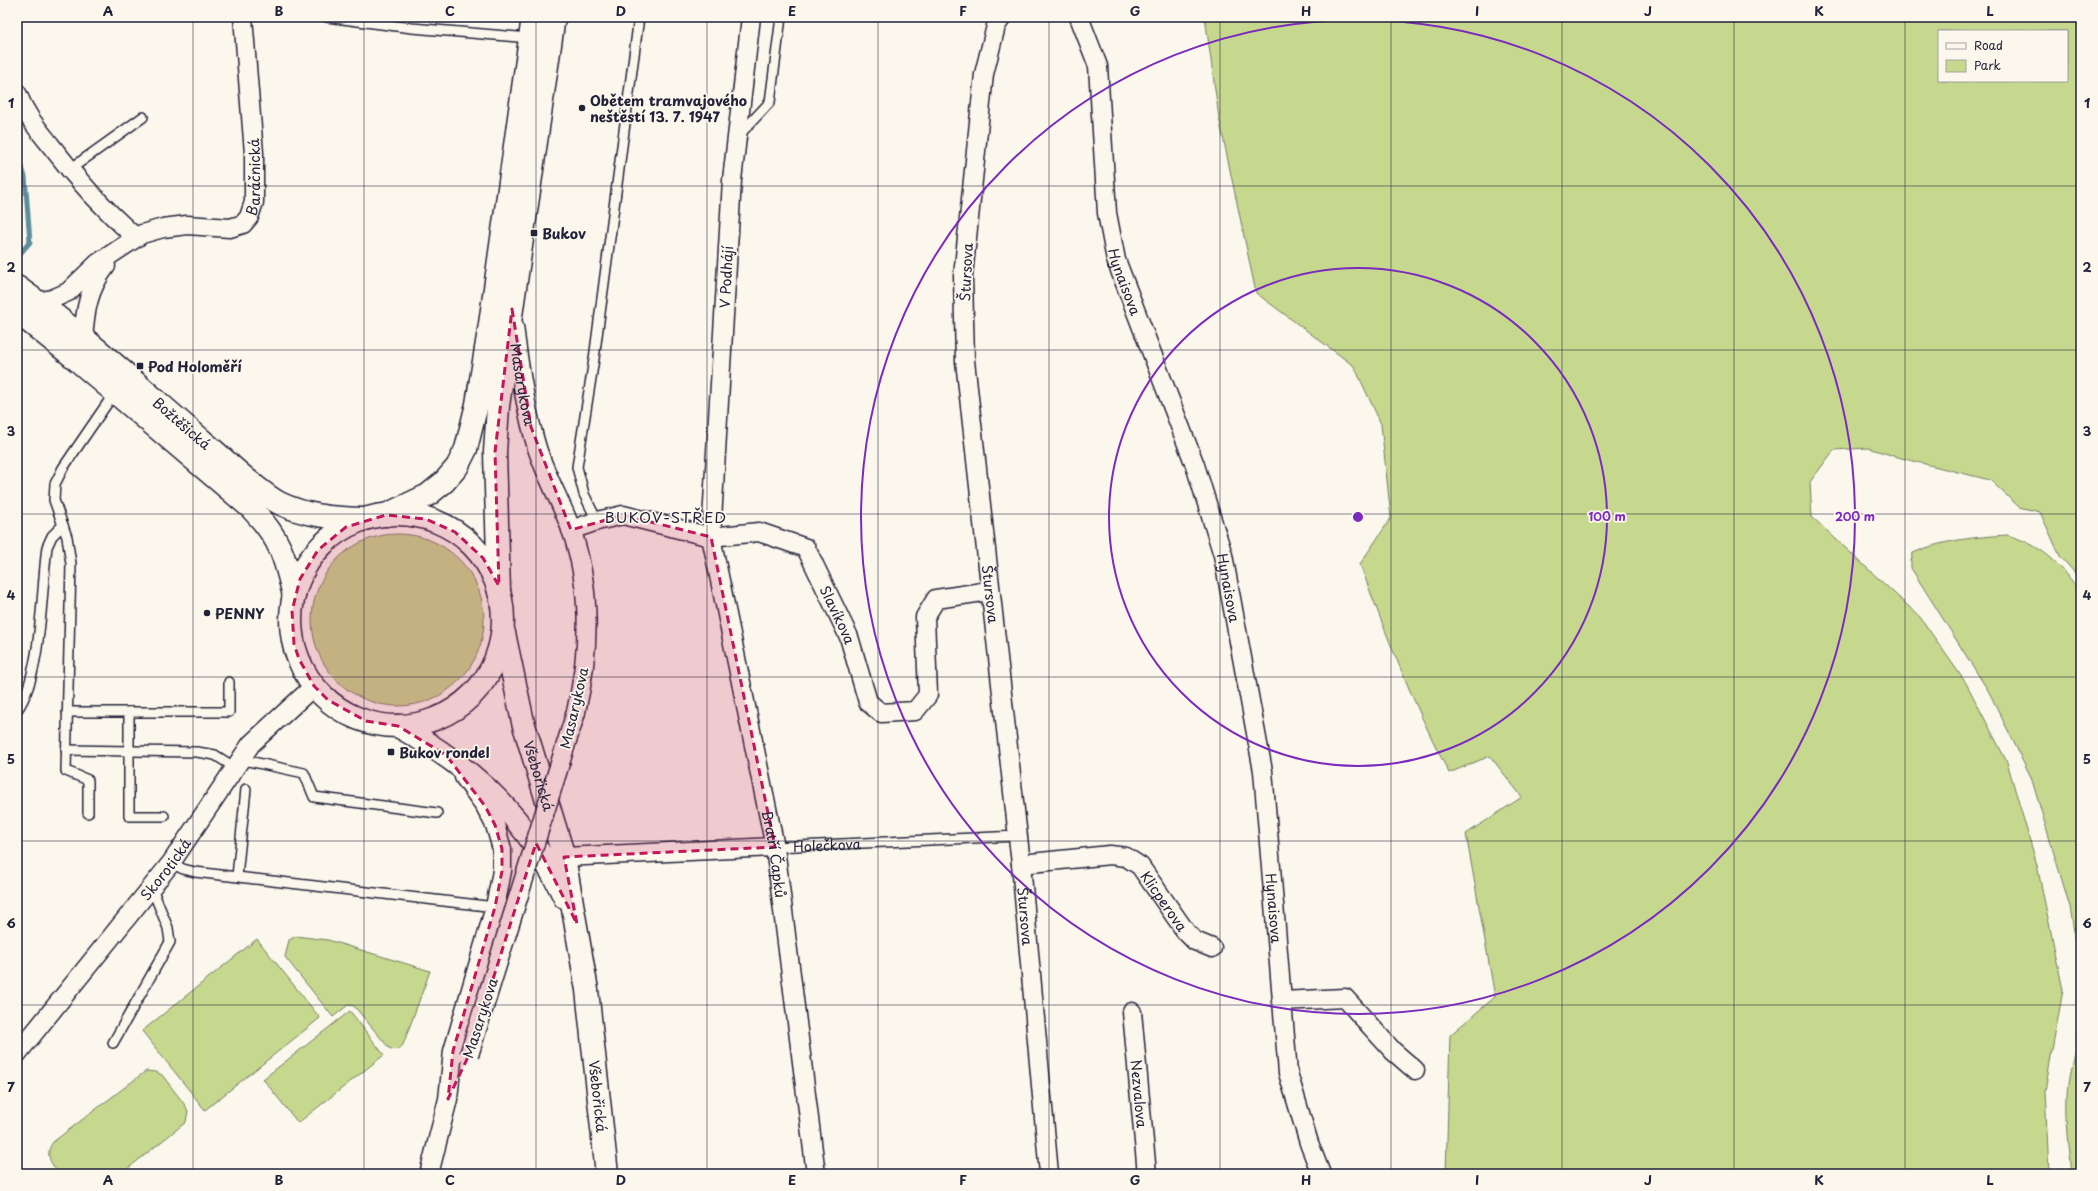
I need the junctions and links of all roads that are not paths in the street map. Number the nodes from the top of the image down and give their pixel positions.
1 (244, 17) edge
2 (327, 17) edge
3 (554, 17) edge
4 (639, 17) edge
5 (751, 17) edge
6 (781, 17) edge
7 (1002, 17) edge
8 (1079, 17) edge
9 (532, 27) edge
10 (17, 94) edge
11 (143, 117) dead end
12 (737, 136) junction
13 (69, 170) junction
14 (135, 236) junction
15 (114, 253) junction
16 (17, 287) edge
17 (37, 302) junction
18 (512, 309) junction
19 (17, 312) edge
20 (83, 339) junction
21 (116, 392) junction
22 (386, 515) junction
23 (365, 519) junction
24 (597, 521) junction
25 (63, 526) junction
26 (571, 530) junction
27 (711, 537) junction
28 (989, 591) junction
29 (499, 592) junction
30 (294, 596) junction
31 (503, 626) junction
32 (229, 682) dead end
33 (314, 686) junction
34 (17, 710) edge
35 (67, 712) junction
36 (129, 712) junction
37 (398, 726) junction
38 (66, 750) junction
39 (129, 751) junction
40 (446, 755) junction
41 (237, 763) junction
42 (246, 789) dead end
43 (88, 813) dead end
44 (437, 813) dead end
45 (164, 816) dead end
46 (1018, 836) junction
47 (775, 847) junction
48 (564, 857) junction
49 (171, 863) junction
50 (1021, 864) junction
51 (237, 876) junction
52 (151, 886) junction
53 (495, 907) junction
54 (577, 924) junction
55 (1212, 948) dead end
56 (1281, 1001) junction
57 (1132, 1012) dead end
58 (113, 1043) dead end
59 (17, 1054) edge
60 (1415, 1070) dead end
61 (448, 1099) junction
62 (429, 1174) edge
63 (607, 1174) edge
64 (816, 1174) edge
65 (1049, 1174) edge
66 (1147, 1174) edge
67 (1321, 1174) edge

1 - 14 street, Baráčnická
2 - 9 lane
3 - 18 main road, Masarykova
4 - 24 lane
5 - 12 street, V Podhájí
6 - 12 lane
7 - 28 street, Štursova
8 - 56 street, Hynaisova
9 - 22 main road
10 - 13 street
11 - 13 lane
12 - 27 street, V Podhájí
13 - 14 street
14 - 15 street, Baráčnická
15 - 17 street, Baráčnická
15 - 20 street, Baráčnická
16 - 17 main road, Božtěšická
17 - 20 main road, Božtěšická
18 - 26 street, Masarykova
18 - 29 main road, Masarykova
19 - 21 main road, Božtěšická
20 - 23 main road, Božtěšická
21 - 25 lane
21 - 30 main road, Božtěšická
22 - 23 main road
22 - 29 main road
23 - 30 main road
24 - 26 street, Slavíkova
24 - 27 street, Slavíkova
25 - 34 lane
25 - 35 lane
26 - 61 street, Masarykova, bridge
27 - 28 street, Slavíkova
27 - 47 street, Bratří Čapků
28 - 46 street, Štursova
29 - 31 main road
30 - 33 main road
31 - 37 main road
31 - 48 main road, Všebořická
32 - 36 lane
33 - 37 main road
33 - 41 street, Skorotická
35 - 36 lane
35 - 38 lane
36 - 39 lane
37 - 40 main road, Všebořická
38 - 39 lane
38 - 43 lane
39 - 41 lane
39 - 45 lane
40 - 53 street, Masarykova
40 - 54 main road, Všebořická
41 - 44 lane
41 - 49 street, Skorotická
42 - 51 lane
46 - 47 lane, Holečkova
46 - 50 street, Štursova
47 - 48 street, Holečkova
47 - 64 street, Bratří Čapků
48 - 54 main road, Všebořická
49 - 51 lane
49 - 52 street, Skorotická
50 - 55 street, Klicperova
50 - 65 street, Štursova
51 - 53 lane
52 - 58 lane
52 - 59 street, Skorotická
53 - 61 street, Masarykova
54 - 63 main road, Všebořická
56 - 60 street
56 - 67 street, Hynaisova
57 - 66 street, Nezvalova
61 - 62 street, Masarykova

